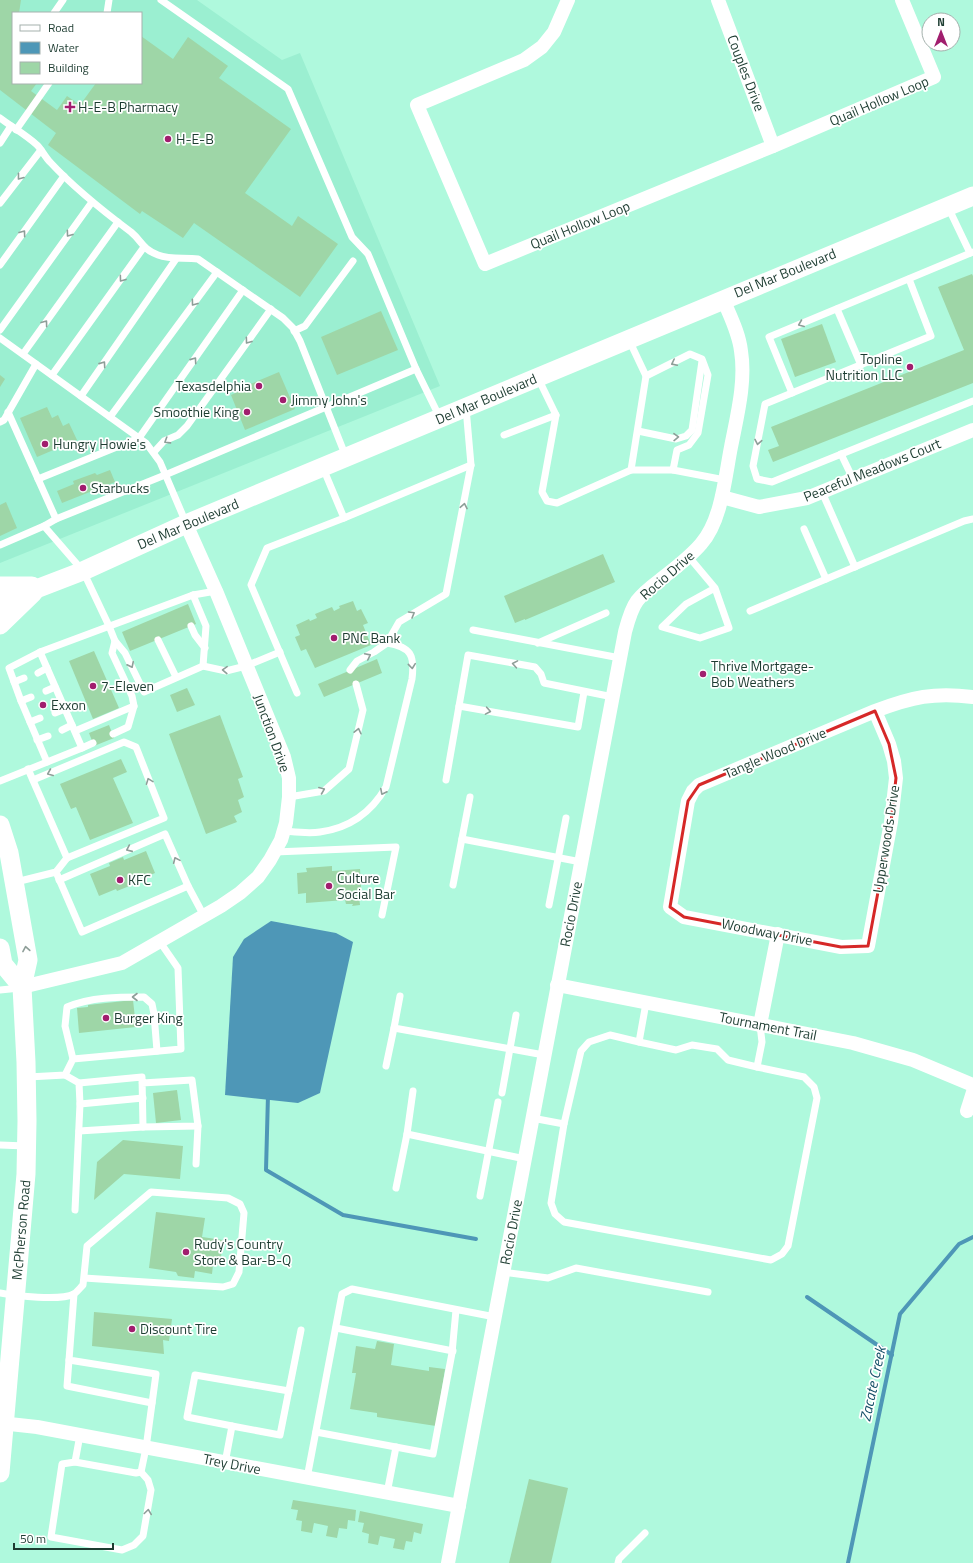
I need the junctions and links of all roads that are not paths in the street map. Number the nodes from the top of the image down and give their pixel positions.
1 (63, 0) edge
2 (109, 0) edge
3 (161, 0) edge
4 (568, 0) edge
5 (718, 0) edge
6 (902, 0) edge
7 (55, 12) edge
8 (107, 12) edge
9 (48, 84) edge
10 (0, 118) edge
11 (13, 128) junction
12 (0, 142) edge
13 (773, 146) junction
14 (41, 150) junction
15 (64, 176) junction
16 (973, 196) edge
17 (92, 202) junction
18 (0, 203) edge
19 (948, 206) junction
20 (118, 222) junction
21 (144, 247) junction
22 (972, 253) edge
23 (176, 259) junction
24 (353, 261) dead end
25 (0, 265) edge
26 (217, 272) junction
27 (909, 280) junction
28 (243, 290) junction
29 (723, 299) junction
30 (271, 309) junction
31 (837, 309) junction
32 (0, 330) edge
33 (294, 331) junction
34 (0, 338) edge
35 (628, 339) junction
36 (23, 354) junction
37 (702, 359) junction
38 (36, 364) junction
39 (861, 365) junction
40 (416, 369) junction
41 (52, 375) junction
42 (646, 376) junction
43 (537, 377) junction
44 (792, 392) junction
45 (81, 396) junction
46 (973, 401) edge
47 (327, 407) junction
48 (466, 408) junction
49 (8, 412) junction
50 (556, 415) junction
51 (110, 416) junction
52 (440, 418) junction
53 (0, 422) edge
54 (638, 431) junction
55 (973, 431) edge
56 (504, 436) dead end
57 (139, 438) junction
58 (154, 452) junction
59 (842, 454) junction
60 (347, 458) junction
61 (471, 465) junction
62 (323, 467) junction
63 (631, 470) junction
64 (673, 470) junction
65 (166, 475) junction
66 (38, 479) junction
67 (853, 479) junction
68 (725, 480) junction
69 (822, 492) junction
70 (722, 497) junction
71 (344, 518) junction
72 (56, 519) junction
73 (973, 519) edge
74 (186, 524) junction
75 (44, 526) junction
76 (804, 529) dead end
77 (0, 545) edge
78 (689, 557) junction
79 (855, 567) junction
80 (83, 571) junction
81 (826, 579) junction
82 (0, 586) edge
83 (40, 586) junction
84 (715, 588) junction
85 (216, 591) junction
86 (193, 595) junction
87 (0, 603) edge
88 (750, 611) dead end
89 (147, 612) junction
90 (606, 613) dead end
91 (150, 620) dead end
92 (0, 625) edge
93 (109, 626) junction
94 (191, 626) dead end
95 (473, 630) dead end
96 (158, 640) dead end
97 (115, 641) junction
98 (387, 643) junction
99 (538, 643) junction
100 (205, 648) junction
101 (40, 652) junction
102 (280, 652) junction
103 (620, 658) junction
104 (203, 666) junction
105 (246, 666) junction
106 (47, 668) junction
107 (350, 670) dead end
108 (38, 672) dead end
109 (176, 677) junction
110 (24, 678) dead end
111 (14, 682) junction
112 (356, 684) dead end
113 (55, 687) junction
114 (46, 692) dead end
115 (584, 692) junction
116 (297, 693) dead end
117 (31, 697) dead end
118 (613, 697) junction
119 (973, 697) edge
120 (21, 701) junction
121 (134, 706) junction
122 (459, 706) junction
123 (65, 709) junction
124 (875, 711) junction
125 (55, 713) dead end
126 (40, 718) dead end
127 (30, 722) junction
128 (74, 728) junction
129 (62, 730) dead end
130 (113, 734) dead end
131 (48, 736) dead end
132 (37, 740) junction
133 (93, 743) dead end
134 (82, 748) junction
135 (46, 762) junction
136 (28, 769) junction
137 (0, 780) edge
138 (33, 780) junction
139 (446, 780) dead end
140 (289, 797) junction
141 (470, 798) dead end
142 (566, 818) dead end
143 (0, 825) edge
144 (284, 831) junction
145 (462, 839) junction
146 (275, 852) junction
147 (66, 858) junction
148 (558, 858) junction
149 (581, 862) junction
150 (56, 872) junction
151 (59, 880) junction
152 (15, 883) junction
153 (453, 885) dead end
154 (188, 886) junction
155 (549, 905) dead end
156 (670, 907) joint
157 (382, 915) dead end
158 (204, 916) junction
159 (778, 934) junction
160 (160, 942) junction
161 (868, 946) joint
162 (0, 948) edge
163 (557, 985) junction
164 (22, 987) junction
165 (0, 990) edge
166 (400, 996) dead end
167 (646, 1003) junction
168 (516, 1015) dead end
169 (760, 1025) junction
170 (394, 1028) junction
171 (639, 1042) junction
172 (510, 1049) junction
173 (157, 1051) junction
174 (544, 1055) junction
175 (73, 1059) junction
176 (386, 1066) dead end
177 (757, 1067) junction
178 (65, 1076) junction
179 (26, 1077) junction
180 (78, 1083) junction
181 (142, 1083) junction
182 (973, 1085) edge
183 (413, 1091) dead end
184 (973, 1092) edge
185 (502, 1093) dead end
186 (143, 1098) junction
187 (498, 1102) dead end
188 (80, 1104) junction
189 (967, 1110) dead end
190 (532, 1118) junction
191 (564, 1124) junction
192 (198, 1126) junction
193 (143, 1127) junction
194 (79, 1132) junction
195 (407, 1134) junction
196 (0, 1146) edge
197 (26, 1146) junction
198 (488, 1151) junction
199 (525, 1159) junction
200 (196, 1164) dead end
201 (396, 1188) dead end
202 (480, 1196) dead end
203 (75, 1210) dead end
204 (503, 1272) junction
205 (84, 1278) junction
206 (708, 1292) dead end
207 (8, 1294) edge
208 (74, 1294) junction
209 (456, 1310) junction
210 (494, 1317) junction
211 (336, 1328) junction
212 (301, 1330) dead end
213 (452, 1351) junction
214 (69, 1360) junction
215 (289, 1390) junction
216 (152, 1403) junction
217 (2, 1423) edge
218 (232, 1426) junction
219 (316, 1432) junction
220 (80, 1435) junction
221 (396, 1447) junction
222 (146, 1448) junction
223 (75, 1462) junction
224 (225, 1463) junction
225 (141, 1472) junction
226 (0, 1473) edge
227 (307, 1478) junction
228 (387, 1493) junction
229 (459, 1506) junction
230 (644, 1533) dead end
231 (448, 1563) edge
232 (618, 1563) edge

1 - 7 lane
2 - 8 lane
3 - 40 lane
4 - 13 street, Quail Hollow Loop
5 - 13 street, Couples Drive
6 - 13 street, Quail Hollow Loop
9 - 11 lane
10 - 11 lane
11 - 12 lane
11 - 14 lane
14 - 15 lane
14 -> 18 lane
15 - 17 lane
25 -> 15 lane
16 - 19 main road, Del Mar Boulevard
17 - 20 lane
17 -> 32 lane
19 - 22 lane
19 - 29 main road, Del Mar Boulevard
20 - 21 lane
36 -> 20 lane
21 - 23 lane
21 -> 41 lane
22 - 27 lane
23 - 26 lane
45 -> 23 lane
24 - 33 lane
26 - 28 lane
26 -> 51 lane
27 - 31 lane
27 - 39 lane
28 - 30 lane
57 -> 28 lane
29 - 35 main road, Del Mar Boulevard
29 - 68 street, Rocio Drive
30 - 33 lane
30 -> 58 lane
31 - 39 lane
31 -> 44 lane
33 - 47 lane
34 - 36 lane
35 - 42 lane
35 - 43 main road, Del Mar Boulevard
36 - 38 lane
37 -> 42 lane
54 -> 37 lane
37 - 64 lane
38 - 41 lane
38 - 49 lane
39 - 44 lane
40 - 47 lane
40 - 52 lane
41 - 45 lane
42 - 54 lane
43 - 48 main road, Del Mar Boulevard
43 - 50 lane
44 -> 59 lane
45 - 51 lane
46 - 59 lane
47 - 60 lane
47 - 65 lane
48 - 52 main road, Del Mar Boulevard
48 - 61 lane
49 - 53 lane
49 - 66 lane
50 - 56 lane
50 - 63 lane
51 - 57 lane
52 - 60 main road, Del Mar Boulevard
54 - 63 lane
55 - 67 street, Peaceful Meadows Court
57 - 58 lane
57 - 66 lane
58 - 65 lane
59 - 67 lane
60 - 62 main road, Del Mar Boulevard
61 - 71 lane
98 -> 61 lane
62 - 71 lane
62 - 74 main road, Del Mar Boulevard
63 - 64 lane
64 - 68 lane
65 - 72 lane
65 - 74 lane
66 - 72 lane
67 - 69 street, Peaceful Meadows Court
68 - 70 street, Rocio Drive
69 - 70 street, Peaceful Meadows Court
69 - 79 lane
70 - 78 street, Rocio Drive
71 - 102 lane
72 - 75 lane
73 - 79 lane
74 - 80 main road, Del Mar Boulevard
74 - 85 street, Junction Drive
75 - 77 lane
75 - 80 lane
76 - 81 lane
78 - 84 lane
78 - 103 street, Rocio Drive
79 - 81 lane
80 - 83 main road, Del Mar Boulevard
80 - 93 lane
81 - 88 lane
82 - 83 main road
83 - 87 main road, Del Mar Boulevard
83 - 92 main road
84 - 84 lane
85 - 86 lane
85 - 105 street, Junction Drive
86 - 89 lane
86 - 100 lane
89 - 91 lane
89 - 93 lane
90 - 99 lane
93 - 97 lane
93 - 101 lane
94 - 100 lane
95 - 99 lane
96 - 109 lane
97 -> 109 lane
97 - 121 lane
107 -> 98 lane
98 -> 144 lane
99 - 103 lane
100 - 104 lane
101 - 106 lane
101 - 111 lane
102 - 105 lane
102 - 116 lane
103 - 118 street, Rocio Drive
105 -> 104 lane
104 - 109 lane
105 - 140 street, Junction Drive
106 - 108 lane
106 - 113 lane
110 - 111 lane
111 - 120 lane
140 -> 112 lane
113 - 114 lane
113 - 123 lane
115 - 118 lane
122 -> 115 lane
115 -> 122 lane
117 - 120 lane
118 - 149 street, Rocio Drive
119 - 124 street, Tangle Wood Drive
120 - 127 lane
121 - 128 lane
121 - 130 lane
122 - 139 lane
123 - 125 lane
123 - 128 lane
124 - 156 street, Tangle Wood Drive
124 - 161 street, Upperwoods Drive
126 - 127 lane
127 - 132 lane
128 - 129 lane
128 - 134 lane
131 - 132 lane
132 - 135 lane
133 - 134 lane
134 - 135 lane
135 - 136 lane
136 - 137 lane
136 - 138 lane
138 - 147 lane
147 -> 138 lane
140 - 144 street, Junction Drive
141 - 145 lane
142 - 148 lane
143 - 152 main road, McPherson Road
144 - 146 street, Junction Drive
145 - 148 lane
145 - 153 lane
146 - 157 lane
146 - 158 street, Junction Drive
147 - 150 lane
148 - 149 lane
148 - 155 lane
149 - 163 street, Rocio Drive
150 - 151 lane
150 - 152 lane
151 - 154 lane
154 -> 151 lane
164 -> 152 main road, McPherson Road
154 - 158 lane
156 - 159 street, Woodway Drive
158 - 160 street, Junction Drive
159 - 161 street, Woodway Drive
159 - 169 street
160 - 164 street, Junction Drive
160 - 173 lane
162 - 164 main road
163 - 167 street, Tournament Trail
163 - 174 street, Rocio Drive
164 - 165 lane
164 - 179 main road, McPherson Road
166 - 170 lane
167 - 169 street, Tournament Trail
167 - 171 lane
168 - 172 lane
169 - 177 lane
169 - 182 street, Tournament Trail
170 - 172 lane
170 - 176 lane
171 - 177 lane
171 - 191 lane
172 - 174 lane
172 - 185 lane
173 - 175 lane
173 -> 175 lane
174 - 190 street, Rocio Drive
175 - 178 lane
177 - 191 lane
178 - 179 lane
178 - 180 lane
179 - 197 main road, McPherson Road
180 - 181 lane
180 - 188 lane
181 - 186 lane
181 - 192 lane
183 - 195 lane
184 - 189 street
186 - 188 lane
186 - 193 lane
187 - 198 lane
188 - 194 lane
190 - 191 lane
190 - 199 street, Rocio Drive
192 - 193 lane
192 - 200 lane
193 - 194 lane
194 - 203 lane
195 - 198 lane
195 - 201 lane
196 - 197 lane
197 - 207 main road, McPherson Road
198 - 199 lane
198 - 202 lane
199 - 204 street, Rocio Drive
204 - 206 lane
204 - 210 street, Rocio Drive
205 - 205 lane
205 - 208 lane
207 - 208 lane
207 - 217 main road, McPherson Road
208 - 214 lane
209 - 210 lane
209 - 211 lane
209 - 213 lane
210 - 229 street, Rocio Drive
211 - 213 lane
211 - 219 lane
212 - 215 lane
213 - 221 lane
214 - 216 lane
214 - 216 lane
215 - 218 lane
215 - 218 lane
216 - 222 lane
217 - 220 street, Trey Drive
217 - 226 main road, McPherson Road
218 - 224 lane
219 - 221 lane
219 - 227 lane
220 - 222 street, Trey Drive
220 - 223 lane
221 - 228 lane
222 - 224 street, Trey Drive
222 - 225 lane
223 - 225 lane
223 -> 225 lane
224 - 227 street, Trey Drive
227 - 228 street, Trey Drive
228 - 229 street, Trey Drive
229 - 231 street, Rocio Drive
230 - 232 lane

